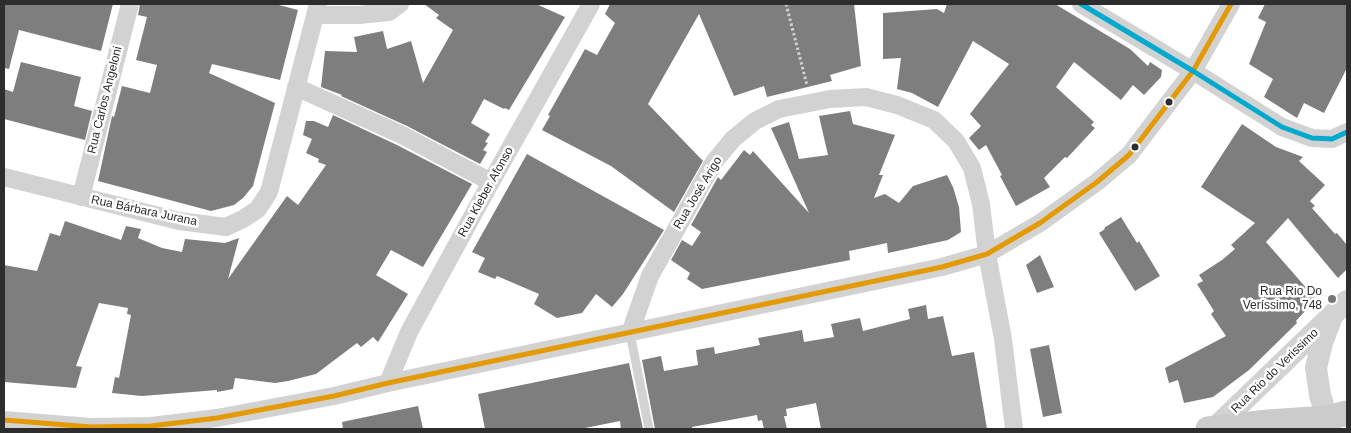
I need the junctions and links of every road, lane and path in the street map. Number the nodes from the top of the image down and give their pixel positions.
1 (130, 4) edge
2 (400, 4) edge
3 (591, 4) edge
4 (786, 4) edge
5 (1081, 4) edge
6 (1231, 4) edge
7 (317, 9) edge
8 (1193, 71) junction
9 (296, 87) junction
10 (811, 102) junction
11 (1347, 132) edge
12 (4, 177) edge
13 (491, 182) junction
14 (81, 197) junction
15 (987, 254) junction
16 (1340, 307) edge
17 (630, 333) junction
18 (388, 383) junction
19 (1337, 415) edge
20 (4, 420) edge
21 (1212, 428) edge
22 (649, 429) edge
23 (1014, 429) edge

1 - 14 street, Rua Carlos Angeloni
2 - 7 street, Rua Bárbara Jurana
3 - 13 street, Rua Kleber Afonso
4 - 10 path
5 - 8 street
6 - 8 street
7 - 9 street, Rua Bárbara Jurana
8 - 11 street
8 - 15 street
9 - 13 street
9 - 14 street, Rua Bárbara Jurana
10 - 15 street, Rua José Arigo
10 - 17 street, Rua José Arigo
12 - 14 street, Rua Bárbara Jurana
13 - 18 street, Rua Kleber Afonso
15 - 17 street
15 - 23 street, Rua José Arigo
16 - 19 street, Rua Rio do Verissimo
16 - 21 street, Rua Rio do Verissimo
17 - 18 street
17 - 22 lane
18 - 20 street
19 - 21 main road

